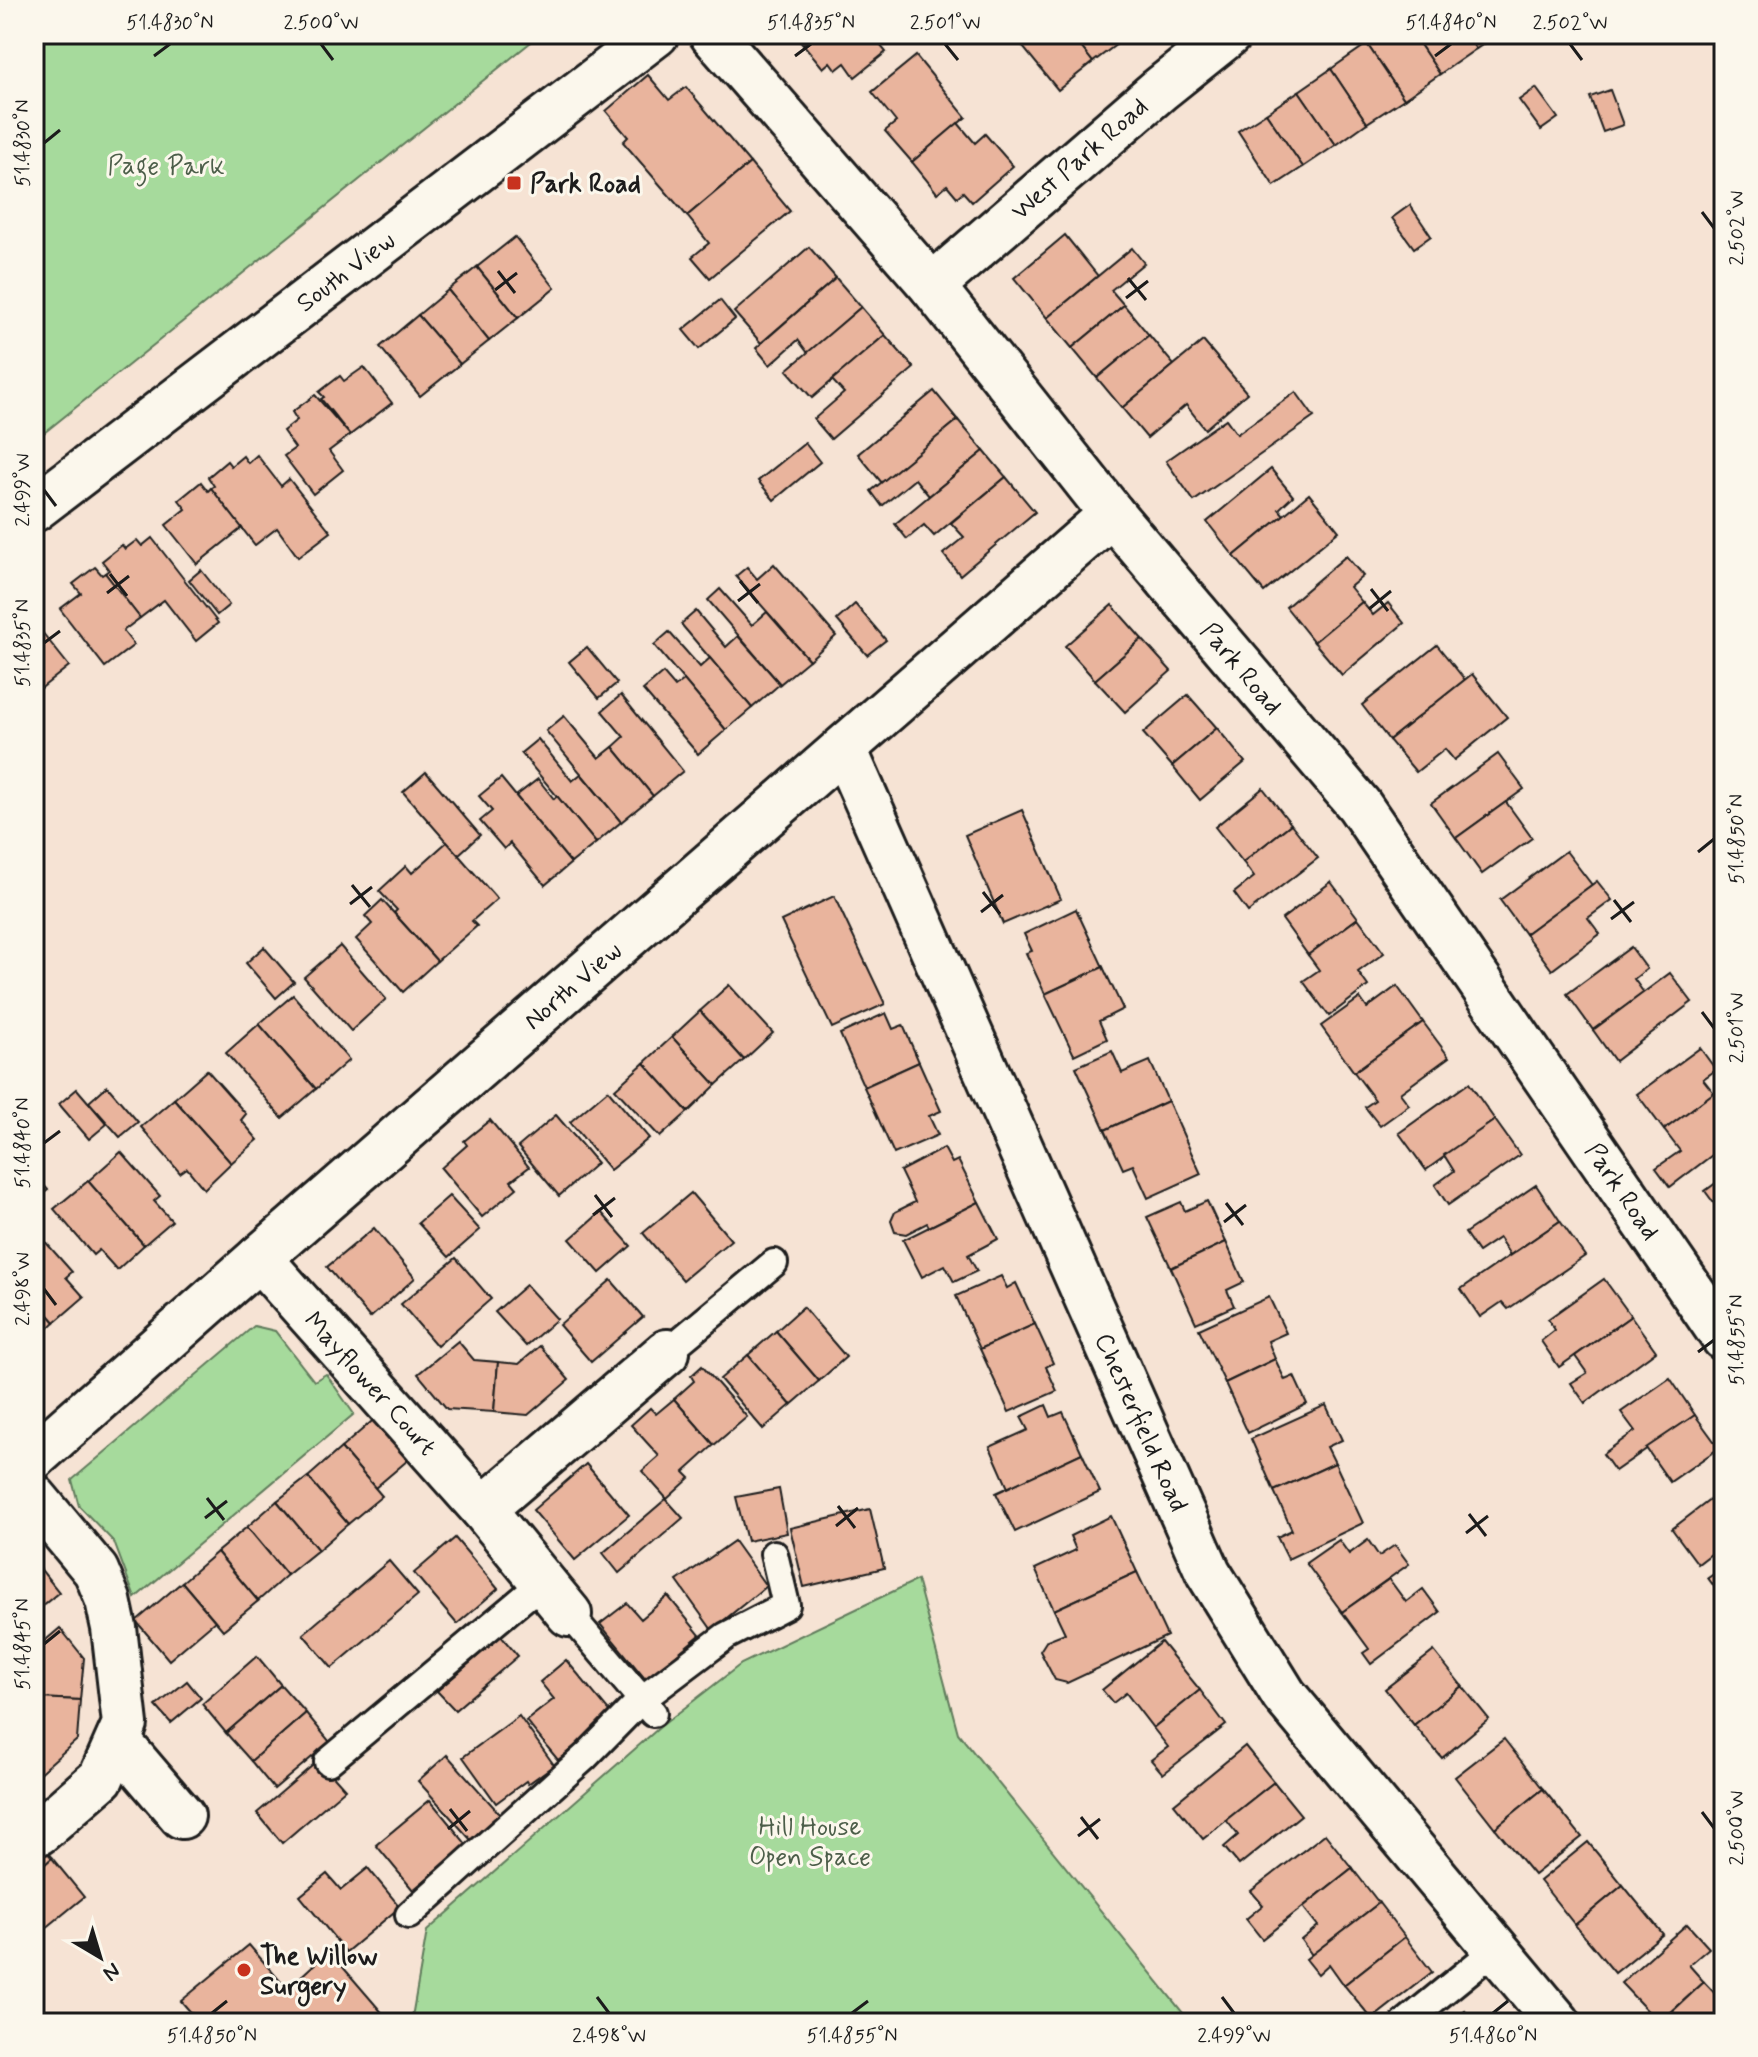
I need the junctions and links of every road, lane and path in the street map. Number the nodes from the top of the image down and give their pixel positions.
1 (656, 34) edge
2 (712, 34) edge
3 (1229, 34) edge
4 (932, 286) junction
5 (34, 509) edge
6 (1112, 514) junction
7 (844, 749) junction
8 (259, 1258) junction
9 (774, 1263) dead end
10 (1724, 1338) edge
11 (667, 1352) joint
12 (34, 1457) edge
13 (34, 1497) edge
14 (483, 1509) junction
15 (774, 1554) dead end
16 (556, 1598) junction
17 (647, 1707) junction
18 (118, 1741) junction
19 (328, 1762) dead end
20 (182, 1816) dead end
21 (39, 1832) dead end
22 (409, 1915) dead end
23 (1496, 1949) junction
24 (1405, 2023) edge
25 (1558, 2023) edge

1 - 5 street, South View
2 - 4 street, Park Road
3 - 4 street, West Park Road
4 - 6 street, Park Road
6 - 7 street, North View
6 - 10 street, Park Road
7 - 8 street, North View
7 - 23 street, Chesterfield Road
8 - 12 street, North View
8 - 14 street, Mayflower Court
9 - 11 lane
11 - 14 street
13 - 18 street
14 - 16 street, Mayflower Court
15 - 17 lane
16 - 17 lane
16 - 19 lane
17 - 22 lane
18 - 20 street
18 - 21 street
23 - 24 lane
23 - 25 street, Chesterfield Road

